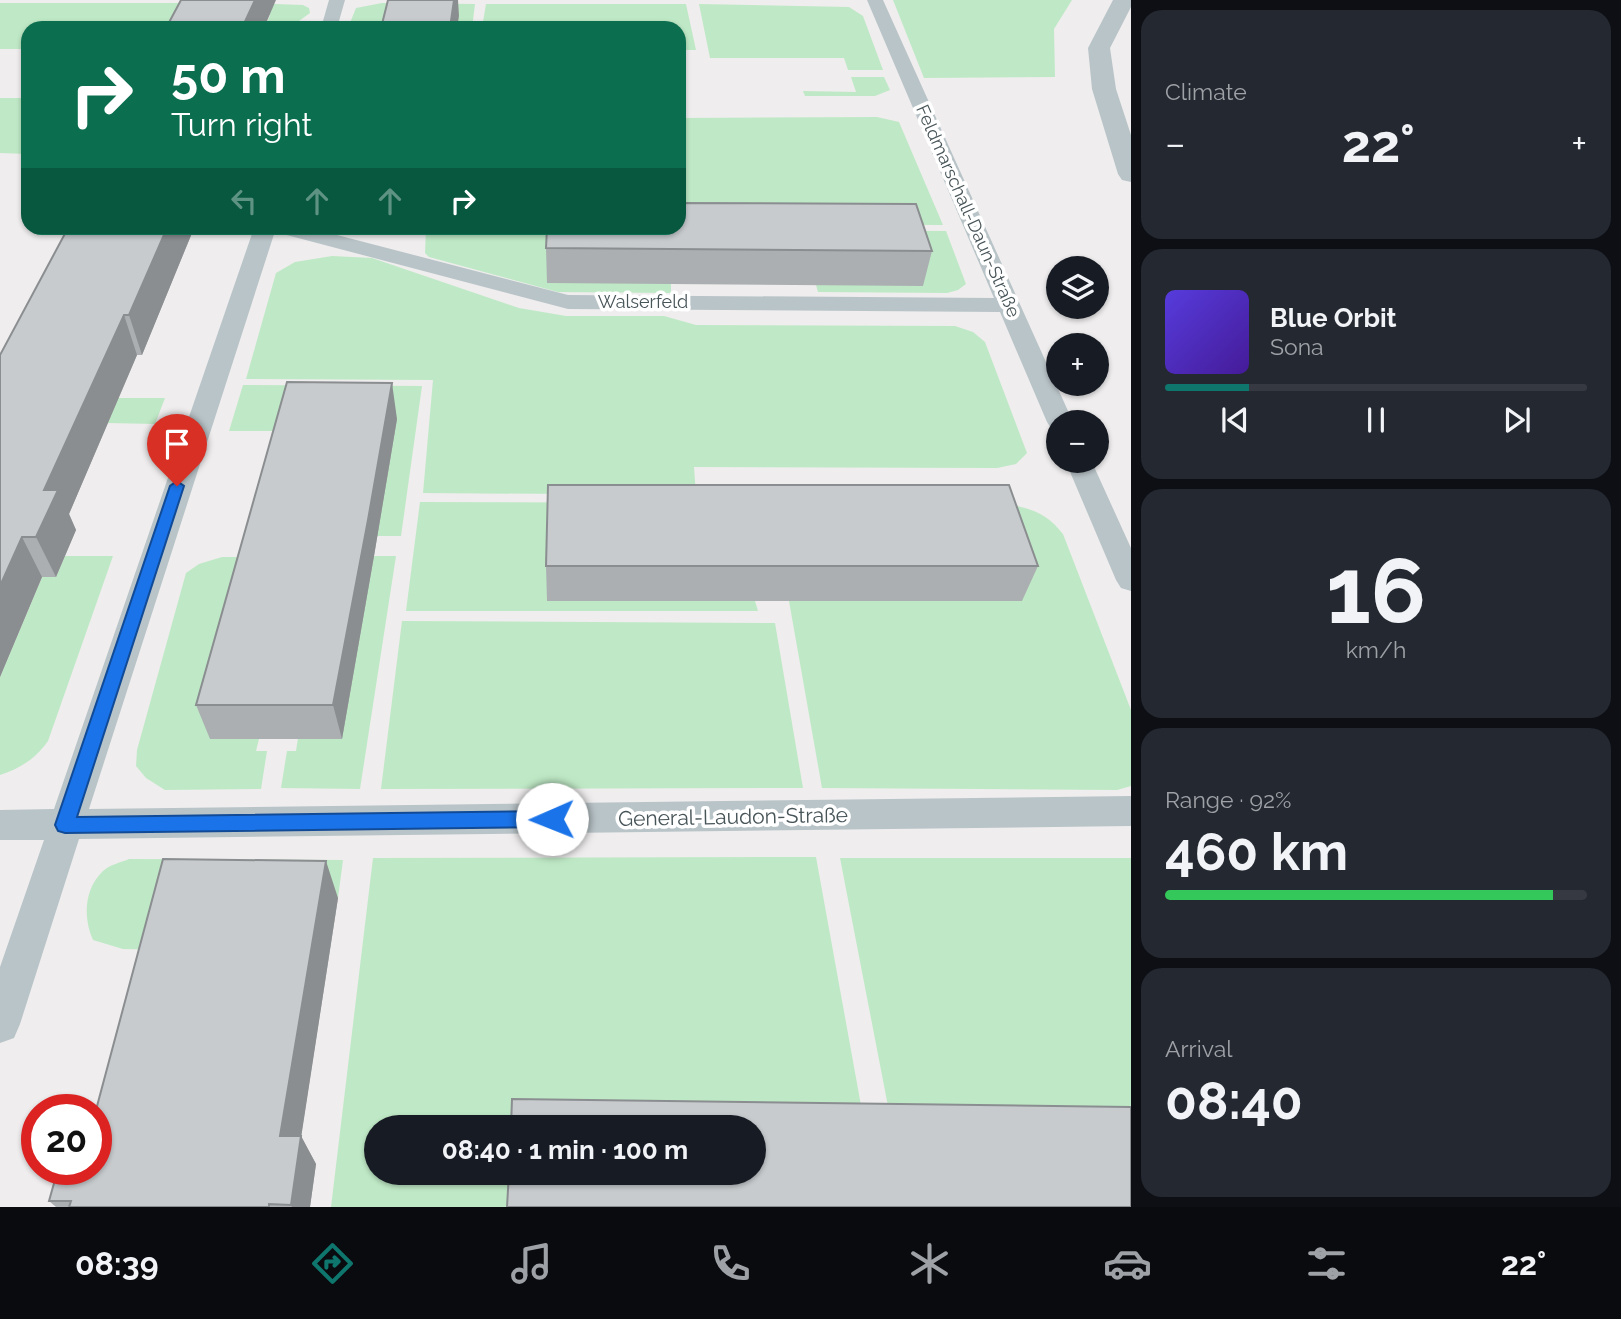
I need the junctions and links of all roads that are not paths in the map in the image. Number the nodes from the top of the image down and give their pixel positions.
1 (337, 0) edge
2 (875, 0) edge
3 (1124, 0) edge
4 (331, 21) edge
5 (1131, 174) edge
6 (263, 235) edge
7 (314, 235) edge
8 (1009, 305) junction
9 (1055, 410) edge
10 (1084, 473) edge
11 (1131, 580) edge
12 (1131, 811) edge
13 (0, 825) edge
14 (65, 825) junction
15 (0, 1024) edge

1 - 4 lane
2 - 8 lane, Feldmarschall-Daun-Straße
3 - 5 street
6 - 14 lane
7 - 8 lane, Walserfeld
8 - 9 lane, Feldmarschall-Daun-Straße
10 - 11 lane
12 - 14 lane, General-Laudon-Straße
13 - 14 lane, General-Laudon-Straße
14 - 15 lane

